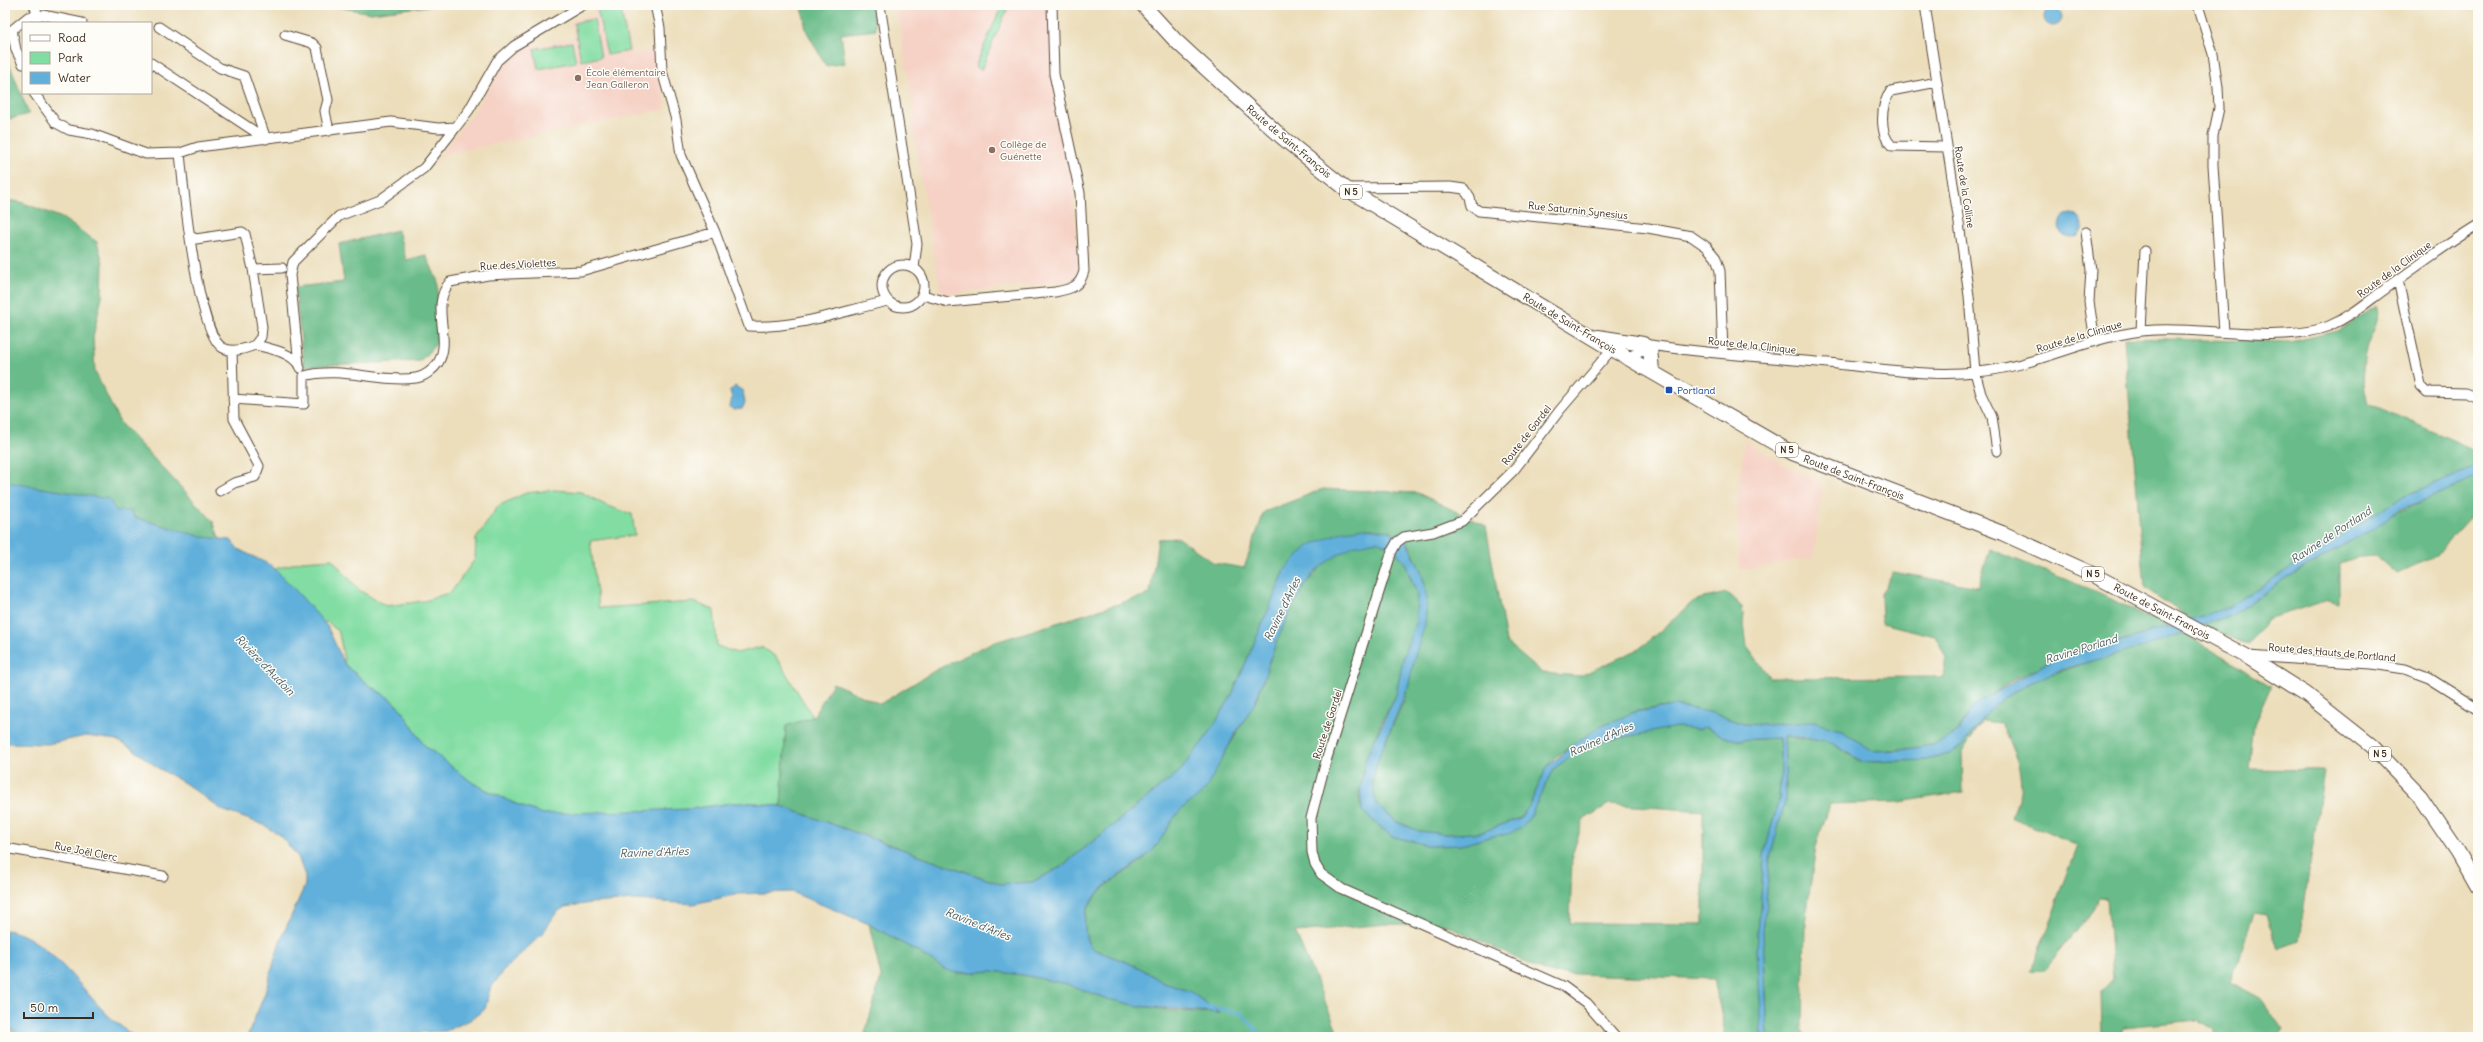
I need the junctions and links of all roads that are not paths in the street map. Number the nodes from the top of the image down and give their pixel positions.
1 (34, 5) edge
2 (583, 5) edge
3 (655, 5) edge
4 (880, 5) edge
5 (1052, 5) edge
6 (1142, 5) edge
7 (1925, 5) edge
8 (2198, 5) edge
9 (38, 16) junction
10 (76, 22) edge
11 (159, 27) dead end
12 (285, 35) dead end
13 (22, 62) edge
14 (152, 64) edge
15 (1937, 82) junction
16 (35, 94) edge
17 (456, 127) junction
18 (329, 131) junction
19 (266, 139) junction
20 (1947, 147) junction
21 (180, 153) junction
22 (1345, 188) junction
23 (2478, 226) edge
24 (715, 232) junction
25 (2086, 232) dead end
26 (190, 236) junction
27 (2145, 251) dead end
28 (282, 268) dead end
29 (914, 268) junction
30 (253, 269) junction
31 (2398, 280) junction
32 (923, 295) junction
33 (888, 301) junction
34 (2141, 331) junction
35 (2224, 332) junction
36 (1592, 336) junction
37 (2095, 341) junction
38 (255, 345) junction
39 (1650, 346) junction
40 (232, 351) junction
41 (1620, 353) junction
42 (1723, 353) junction
43 (299, 365) junction
44 (1652, 371) junction
45 (1975, 372) junction
46 (304, 376) junction
47 (2478, 398) edge
48 (233, 399) junction
49 (1997, 451) dead end
50 (220, 491) dead end
51 (2246, 656) junction
52 (2478, 709) edge
53 (5, 848) edge
54 (163, 876) dead end
55 (2478, 887) edge
56 (1616, 1037) edge

1 - 9 street
2 - 17 street
3 - 24 street
4 - 29 street
5 - 32 street
6 - 22 main road, Route de Saint-François / N 5
7 - 15 street, Route de la Colline
8 - 35 street
9 - 10 street
9 - 13 street
11 - 19 street
12 - 18 street
14 - 19 street
15 - 20 street, Route de la Colline
15 - 20 street
16 - 21 street
17 - 18 street
17 - 43 street
18 - 19 street
19 - 21 street
20 - 45 street, Route de la Colline
21 - 26 street
22 - 36 main road, Route de Saint-François / N 5
22 - 42 street, Rue Saturnin Synesius
23 - 31 street, Route de la Clinique
24 - 33 street
24 - 46 street, Rue des Violettes
25 - 37 street
26 - 30 street
26 - 40 street
27 - 34 street
28 - 30 street
29 - 32 street
29 - 33 street
30 - 38 street
31 - 35 street, Route de la Clinique
31 - 47 street
32 - 33 street
34 - 35 street, Route de la Clinique
34 - 37 street, Route de la Clinique
36 - 39 main road
36 - 41 main road, Route de Saint-François / N 5
37 - 45 street, Route de la Clinique
38 - 40 street
38 - 43 street
39 - 41 street, Route de la Clinique
39 - 42 street, Route de la Clinique
39 - 44 main road
40 - 48 street
41 - 44 main road, Route de Saint-François / N 5
41 - 56 street, Route de Gardel
42 - 45 street, Route de la Clinique
43 - 46 street
44 - 51 main road, Route de Saint-François / N 5
45 - 49 street, Route de la Colline
46 - 48 street
48 - 50 street
51 - 52 street, Route des Hauts de Portland
51 - 55 main road, Route de Saint-François / N 5
53 - 54 street, Rue Joël Clerc

